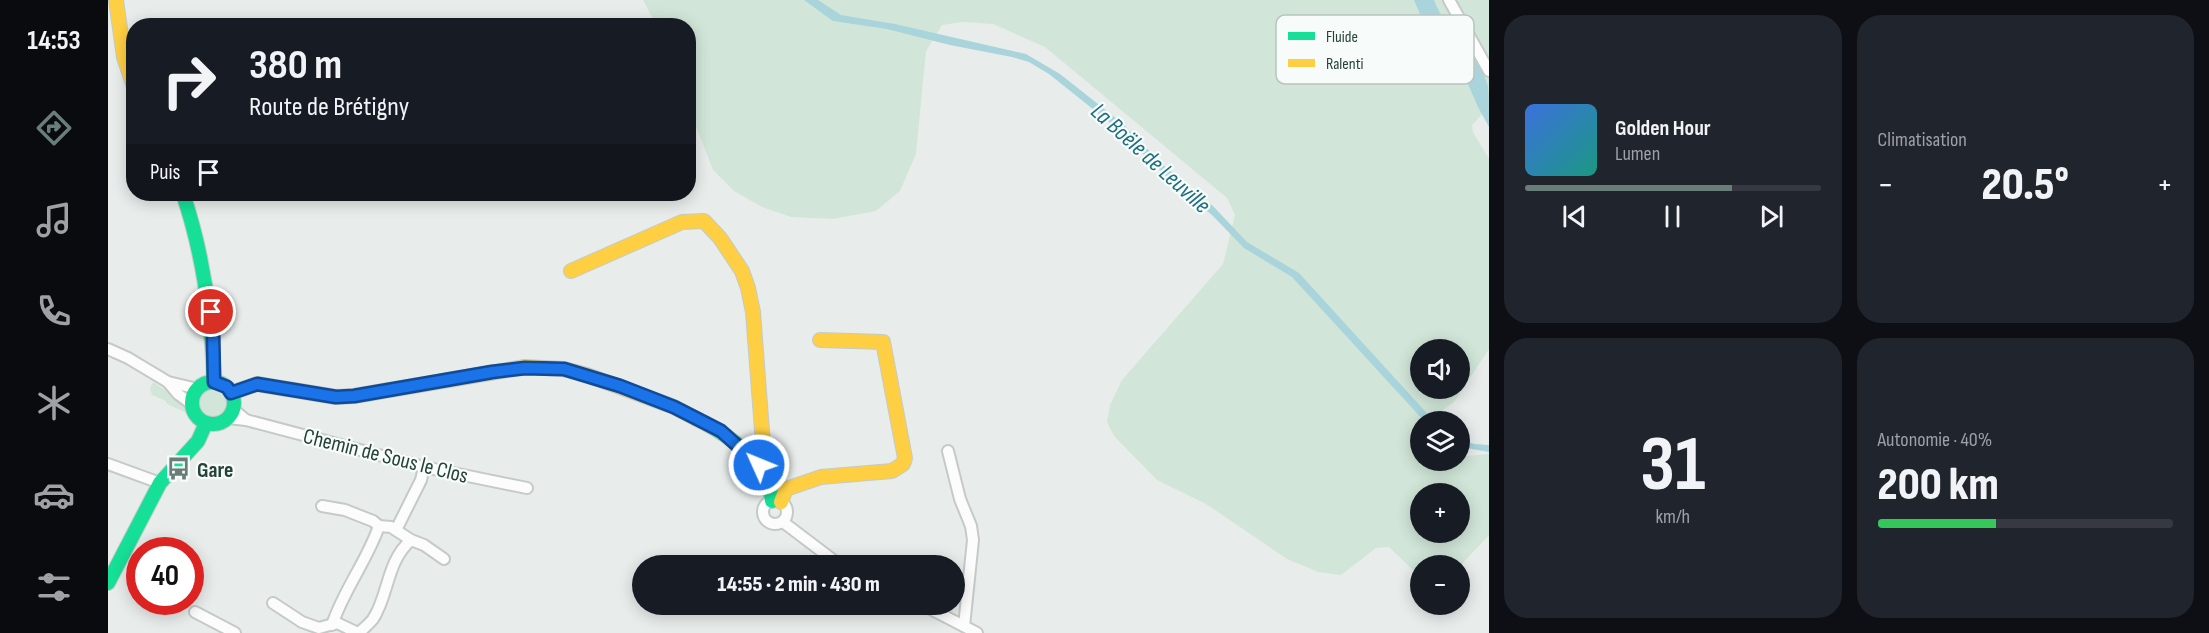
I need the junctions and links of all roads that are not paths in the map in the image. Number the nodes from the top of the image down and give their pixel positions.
1 (116, 0) edge
2 (1449, 0) edge
3 (1457, 15) edge
4 (1474, 44) edge
5 (126, 63) edge
6 (1489, 71) edge
7 (185, 201) edge
8 (571, 271) dead end
9 (820, 340) dead end
10 (108, 350) edge
11 (168, 381) junction
12 (214, 382) junction
13 (198, 389) junction
14 (231, 393) junction
15 (193, 405) junction
16 (231, 414) junction
17 (206, 423) junction
18 (948, 450) dead end
19 (108, 464) edge
20 (759, 465) junction
21 (424, 467) junction
22 (160, 483) junction
23 (527, 488) dead end
24 (776, 501) junction
25 (322, 506) dead end
26 (783, 522) junction
27 (378, 526) junction
28 (396, 530) junction
29 (411, 540) junction
30 (826, 555) edge
31 (444, 559) dead end
32 (108, 583) edge
33 (273, 603) dead end
34 (199, 615) edge
35 (942, 615) edge
36 (332, 625) junction
37 (964, 626) junction
38 (218, 629) edge
39 (235, 633) edge
40 (359, 633) edge
41 (977, 633) edge

1 - 5 street
2 - 3 street
4 - 6 street
7 - 12 street
8 - 20 street
9 - 24 street
10 - 11 street
11 - 13 street
11 - 15 street
12 - 13 street
12 - 14 street
13 - 15 street
14 - 16 street
14 - 20 street
15 - 17 street
16 - 17 street
16 - 21 street, Chemin de Sous le Clos
17 - 22 street
18 - 37 street
19 - 22 street
20 - 24 street
21 - 23 street, Chemin de Sous le Clos
21 - 28 street
22 - 32 street
24 - 26 street
24 - 26 street
25 - 27 street
26 - 30 street
27 - 28 street
27 - 36 street
28 - 29 street
29 - 31 street
29 - 40 street
33 - 36 street
34 - 38 street
35 - 37 street
36 - 40 street
37 - 41 street
38 - 39 street

